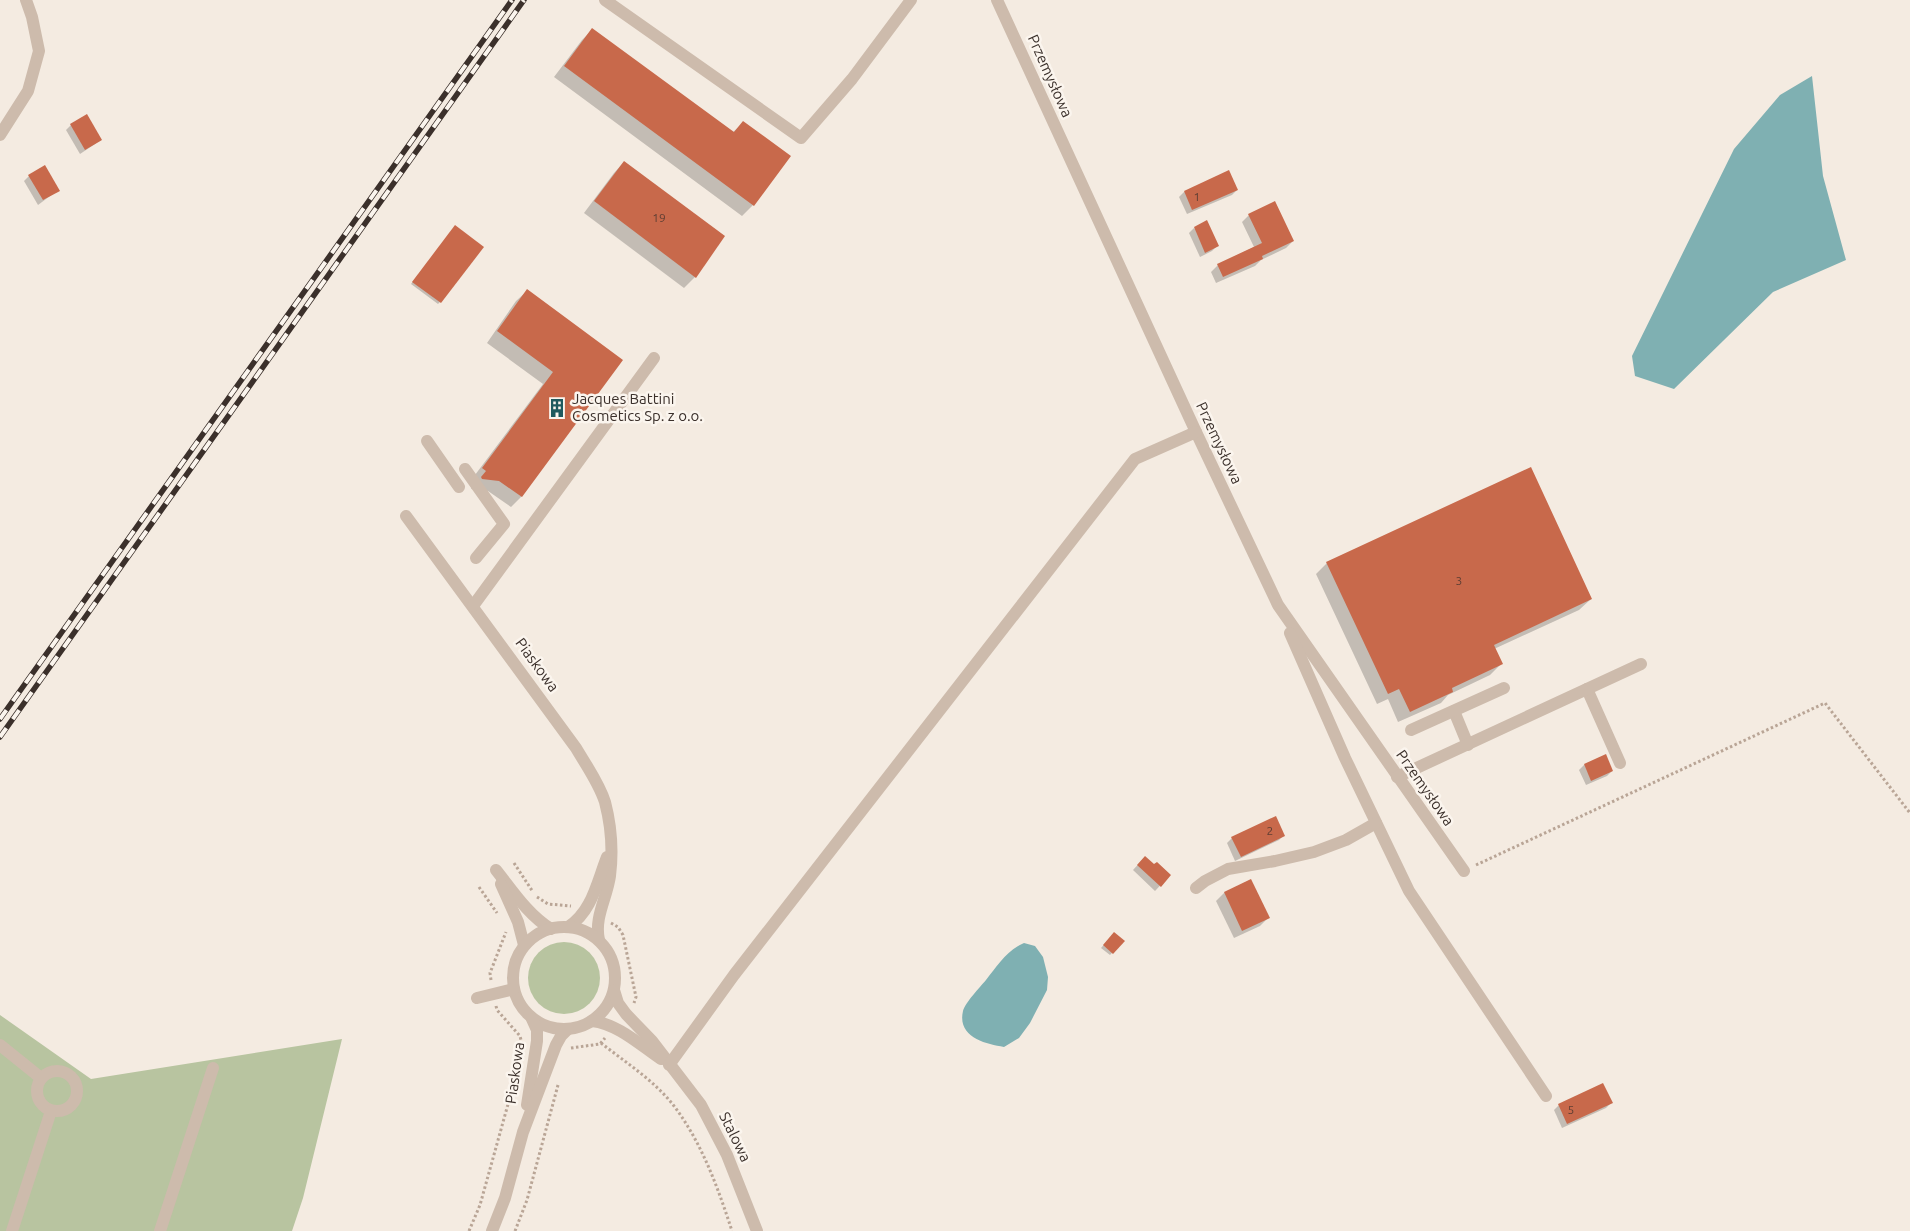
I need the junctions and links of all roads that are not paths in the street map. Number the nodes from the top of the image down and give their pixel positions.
1 (26, 0) edge
2 (605, 0) edge
3 (911, 0) edge
4 (997, 0) edge
5 (0, 135) edge
6 (654, 358) dead end
7 (1196, 432) junction
8 (427, 441) dead end
9 (465, 469) dead end
10 (459, 487) dead end
11 (406, 516) dead end
12 (476, 558) dead end
13 (1278, 605) junction
14 (474, 606) junction
15 (1641, 664) dead end
16 (1504, 688) dead end
17 (1587, 689) junction
18 (1454, 711) junction
19 (1411, 730) dead end
20 (1468, 744) junction
21 (1620, 763) dead end
22 (1397, 777) junction
23 (1376, 823) junction
24 (611, 847) junction
25 (1464, 871) road end
26 (1196, 888) dead end
27 (568, 927) junction
28 (550, 929) junction
29 (599, 940) junction
30 (524, 945) junction
31 (514, 990) junction
32 (614, 990) junction
33 (477, 998) dead end
34 (532, 1019) junction
35 (592, 1021) junction
36 (568, 1029) junction
37 (0, 1044) edge
38 (669, 1065) junction
39 (213, 1068) dead end
40 (41, 1078) junction
41 (1546, 1096) dead end
42 (52, 1111) junction
43 (523, 1132) junction
44 (12, 1231) edge
45 (160, 1231) edge
46 (492, 1231) edge
47 (757, 1231) edge

1 - 5 street
2 - 3 street
4 - 7 street, Przemysłowa
6 - 14 street
7 - 13 street, Przemysłowa
7 - 38 street
8 - 10 street
9 - 12 street
11 - 14 street, Piaskowa
13 - 22 street, Przemysłowa
13 - 23 street
14 - 24 street, Piaskowa
15 - 17 street
16 - 18 street
17 - 20 street
17 - 21 street
18 - 19 street
18 - 20 street
20 - 22 street
22 - 25 street, Przemysłowa
23 - 26 street
23 - 41 street
24 - 27 street, Piaskowa
24 - 29 street, Piaskowa
27 - 28 street
27 - 29 street
28 - 30 street
28 - 30 street
29 - 32 street, Piaskowa
30 - 31 street
31 - 33 street
31 - 34 street, Piaskowa
32 - 35 street
32 - 38 street, Stalowa
34 - 36 street
34 - 43 street, Piaskowa
35 - 36 street
35 - 38 street, Stalowa
36 - 43 street, Piaskowa
37 - 40 street
38 - 47 street, Stalowa
39 - 45 street
40 - 42 street
40 - 42 street
42 - 44 street
43 - 46 street, Piaskowa

